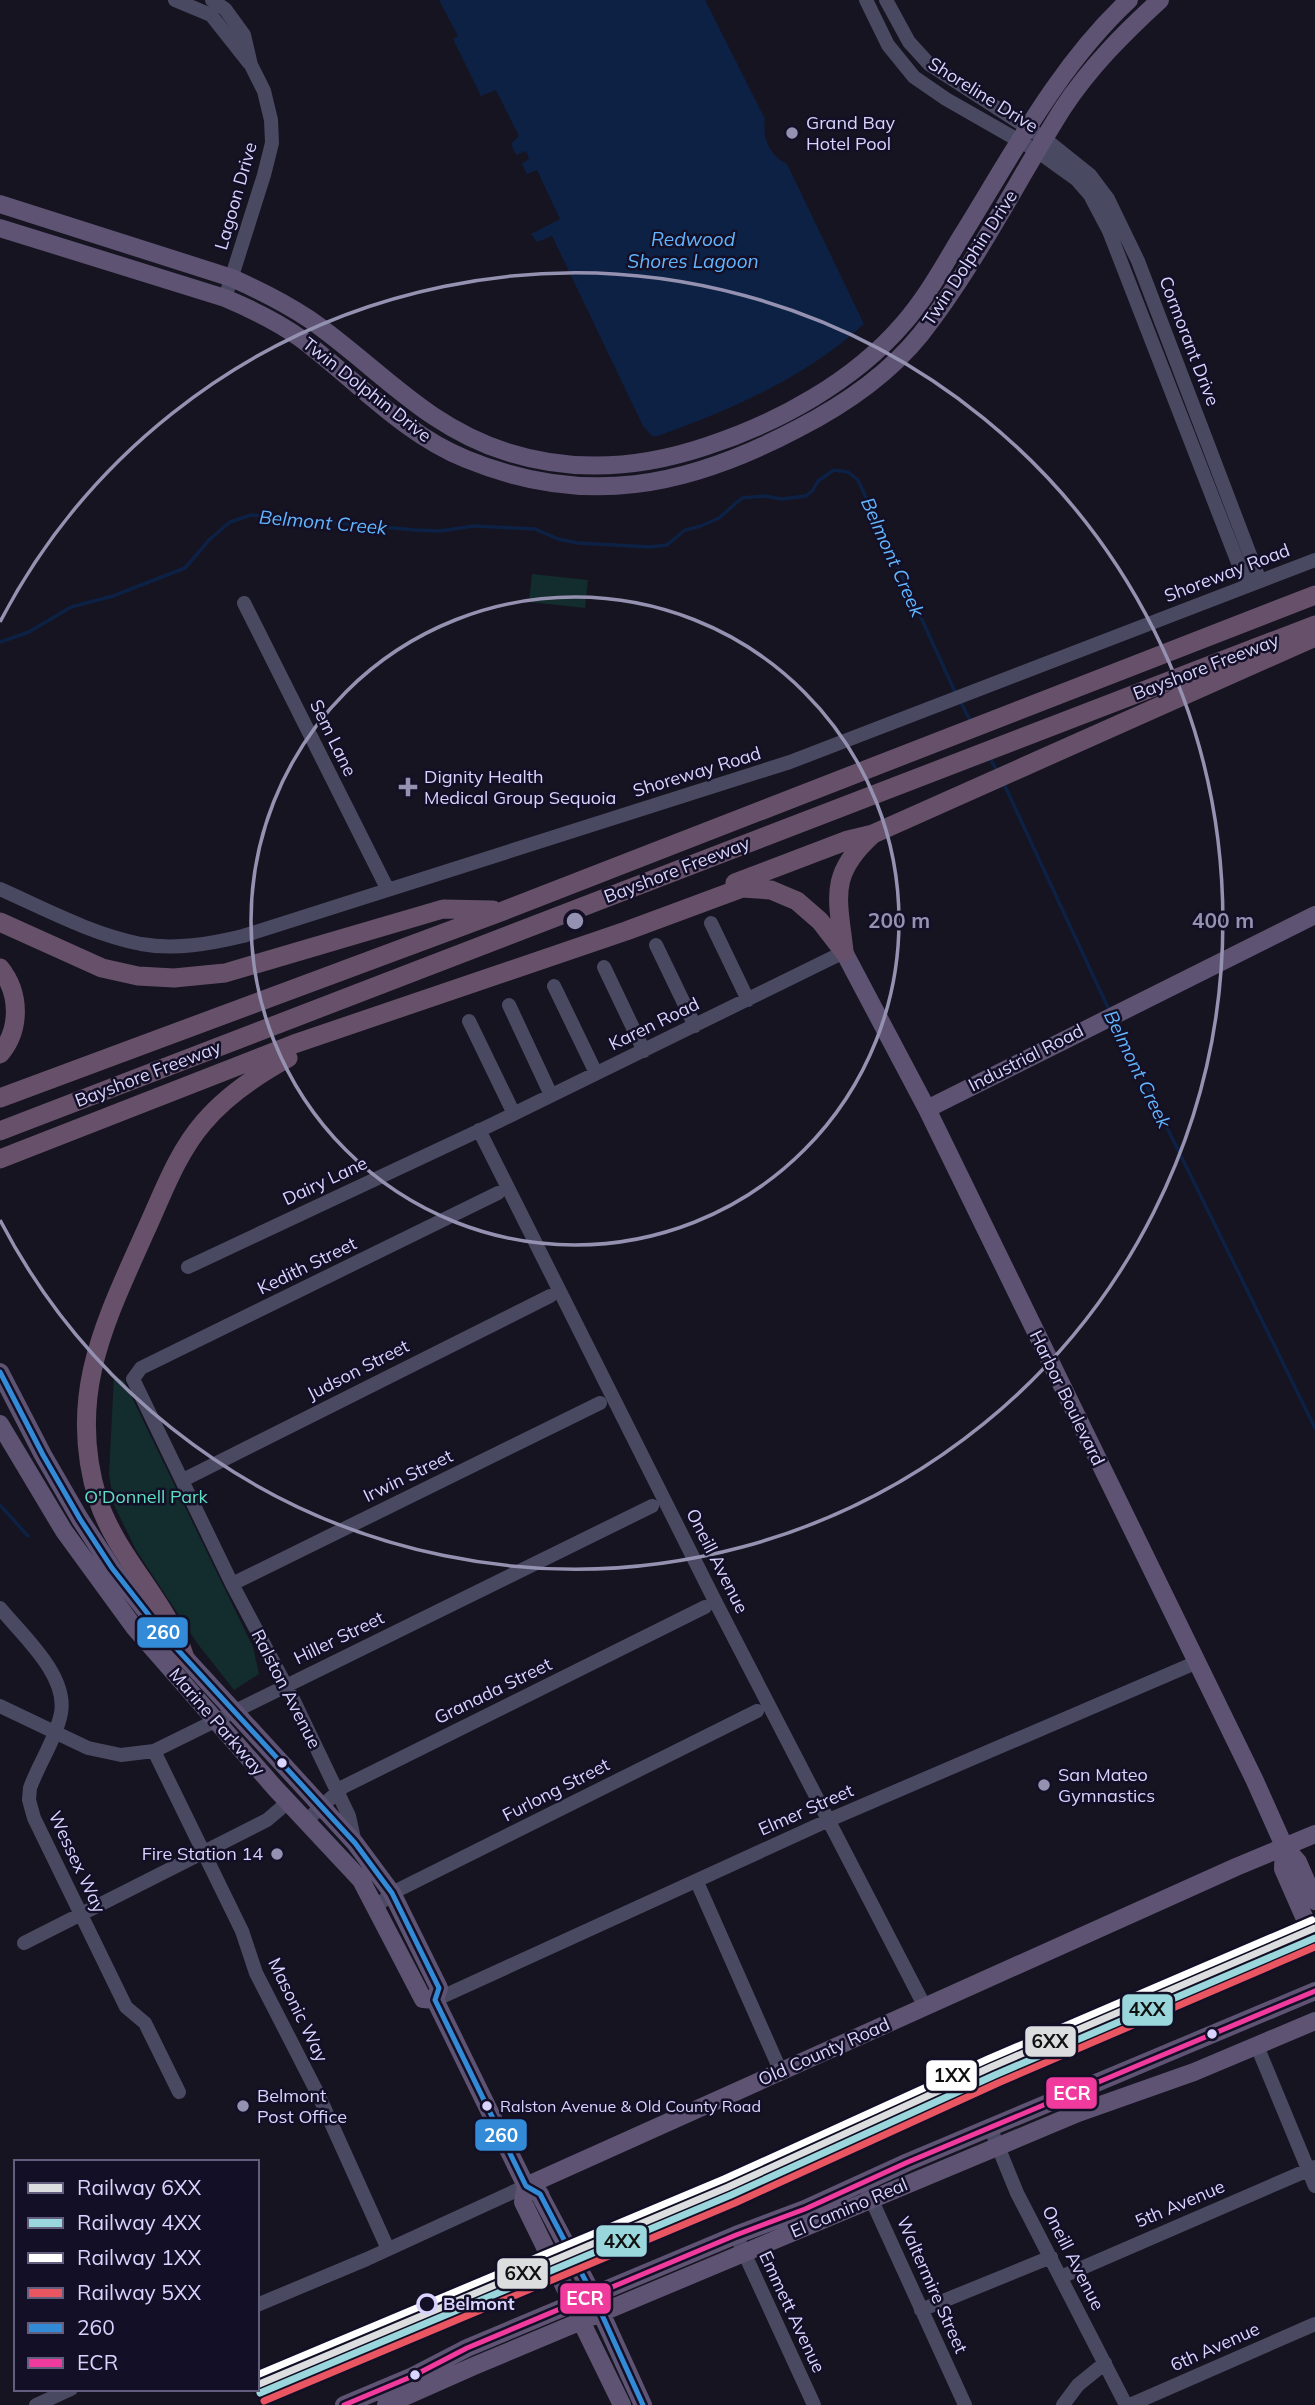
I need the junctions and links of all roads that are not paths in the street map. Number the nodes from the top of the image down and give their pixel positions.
1 (175, 0) edge
2 (212, 0) edge
3 (866, 0) edge
4 (886, 0) edge
5 (1129, 0) edge
6 (1160, 0) edge
7 (251, 65) junction
8 (1024, 136) junction
9 (1041, 145) junction
10 (0, 204) edge
11 (0, 228) edge
12 (232, 278) junction
13 (225, 298) junction
14 (1315, 560) edge
15 (1253, 583) junction
16 (1315, 595) edge
17 (244, 603) dead end
18 (1315, 625) edge
19 (1315, 637) edge
20 (873, 834) junction
21 (0, 889) edge
22 (388, 890) junction
23 (503, 911) junction
24 (1315, 915) edge
25 (0, 922) edge
26 (710, 923) dead end
27 (626, 931) junction
28 (656, 945) dead end
29 (844, 952) junction
30 (604, 967) dead end
31 (0, 968) edge
32 (554, 986) dead end
33 (748, 1000) junction
34 (509, 1005) dead end
35 (469, 1021) dead end
36 (695, 1026) junction
37 (336, 1032) junction
38 (644, 1051) junction
39 (0, 1054) edge
40 (596, 1073) junction
41 (551, 1095) junction
42 (0, 1098) edge
43 (927, 1109) junction
44 (514, 1114) junction
45 (480, 1130) junction
46 (0, 1131) edge
47 (0, 1159) edge
48 (498, 1193) dead end
49 (188, 1267) dead end
50 (550, 1296) dead end
51 (0, 1372) edge
52 (134, 1375) joint
53 (600, 1403) dead end
54 (0, 1424) edge
55 (183, 1479) junction
56 (652, 1506) dead end
57 (232, 1584) junction
58 (705, 1607) dead end
59 (0, 1608) edge
60 (185, 1658) junction
61 (1195, 1663) junction
62 (286, 1685) junction
63 (0, 1706) edge
64 (233, 1711) junction
65 (757, 1711) dead end
66 (215, 1720) junction
67 (54, 1733) junction
68 (154, 1751) junction
69 (337, 1791) junction
70 (288, 1802) junction
71 (320, 1807) junction
72 (829, 1820) junction
73 (306, 1821) junction
74 (1315, 1834) edge
75 (355, 1843) junction
76 (1284, 1846) junction
77 (204, 1851) junction
78 (697, 1882) junction
79 (392, 1894) junction
80 (1315, 1901) edge
81 (376, 1907) junction
82 (81, 1916) junction
83 (1315, 1942) edge
84 (24, 1944) dead end
85 (1315, 1991) edge
86 (435, 2000) junction
87 (925, 2007) junction
88 (1315, 2021) edge
89 (1257, 2046) junction
90 (781, 2072) junction
91 (179, 2092) dead end
92 (990, 2127) junction
93 (999, 2146) junction
94 (1311, 2168) edge
95 (863, 2181) junction
96 (526, 2186) junction
97 (1315, 2186) edge
98 (871, 2199) junction
99 (736, 2235) junction
100 (388, 2249) junction
101 (744, 2252) junction
102 (1051, 2257) junction
103 (1061, 2277) junction
104 (593, 2295) junction
105 (574, 2303) junction
106 (259, 2304) edge
107 (921, 2310) junction
108 (601, 2313) junction
109 (583, 2321) junction
110 (1315, 2324) edge
111 (1105, 2363) junction
112 (67, 2391) edge
113 (36, 2405) edge
114 (344, 2405) edge
115 (386, 2405) edge
116 (622, 2405) edge
117 (642, 2405) edge
118 (814, 2405) edge
119 (964, 2405) edge
120 (1063, 2405) edge
121 (1128, 2405) edge

1 - 7 street, Lagoon Drive
2 - 7 street, Lagoon Drive
3 - 8 street, Shoreline Drive
4 - 8 street, Shoreline Drive
5 - 8 main road, Twin Dolphin Drive
6 - 9 main road, Twin Dolphin Drive
7 - 12 street, Lagoon Drive
8 - 9 street, Shoreline Drive
8 - 12 main road, Twin Dolphin Drive
9 - 13 main road, Twin Dolphin Drive
9 - 15 street, Cormorant Drive
10 - 12 main road, Twin Dolphin Drive
11 - 13 main road, Twin Dolphin Drive
12 - 13 street, Lagoon Drive
14 - 15 street, Shoreway Road
15 - 22 street, Shoreway Road
16 - 23 highway, Bayshore Freeway
17 - 22 street, Sem Lane
18 - 46 highway, Bayshore Freeway
19 - 20 highway
20 - 27 highway
20 - 29 highway
21 - 22 street, Shoreway Road
23 - 25 highway
23 - 42 highway, Bayshore Freeway
24 - 43 main road, Industrial Road
26 - 33 street
27 - 29 highway
27 - 37 highway
28 - 36 street
29 - 33 street, Karen Road
29 - 43 main road, Harbor Boulevard
30 - 38 street
31 - 39 highway
32 - 40 street
33 - 36 street, Karen Road
34 - 41 street
35 - 44 street
36 - 38 street, Karen Road
37 - 47 highway
37 - 60 highway
38 - 40 street, Karen Road
40 - 41 street, Karen Road
41 - 44 street, Karen Road
43 - 61 main road, Harbor Boulevard
44 - 45 street, Karen Road
45 - 49 street, Dairy Lane
45 - 72 street, Oneill Avenue
48 - 52 street, Kedith Street
50 - 55 street, Judson Street
51 - 60 main road, Marine Parkway
52 - 55 street, Ralston Avenue
53 - 57 street, Irwin Street
54 - 66 main road, Marine Parkway
55 - 57 street, Ralston Avenue
56 - 62 street, Hiller Street
57 - 62 street, Ralston Avenue
58 - 69 street, Granada Street
59 - 67 street, Wessex Way
60 - 64 main road, Marine Parkway
61 - 72 street, Elmer Street
61 - 76 main road, Harbor Boulevard
62 - 64 street, Hiller Street
62 - 69 street, Ralston Avenue
63 - 67 street, Hiller Street
64 - 66 street, Hiller Street
64 - 71 main road, Marine Parkway
65 - 79 street, Furlong Street
66 - 68 street, Hiller Street
66 - 70 main road, Marine Parkway
67 - 68 street, Hiller Street
67 - 82 street, Wessex Way
68 - 77 street, Masonic Way
69 - 71 street, Granada Street
69 - 75 street, Ralston Avenue
70 - 73 main road, Marine Parkway
70 - 77 street
71 - 73 street, Granada Street
71 - 75 main road, Marine Parkway
72 - 78 street, Elmer Street
72 - 87 street, Oneill Avenue
73 - 81 main road, Marine Parkway
74 - 76 main road, Old County Road
75 - 79 main road, Ralston Avenue
76 - 80 main road, Harbor Boulevard
76 - 83 main road, Harbor Boulevard
76 - 87 main road, Old County Road
77 - 82 street
77 - 100 street, Masonic Way
78 - 86 street, Elmer Street
78 - 90 street
79 - 81 street, Furlong Street
79 - 86 main road, Ralston Avenue
81 - 86 main road, Ralston Avenue
82 - 84 street
82 - 91 street, Wessex Way
85 - 92 main road, El Camino Real
86 - 96 main road, Ralston Avenue
87 - 90 main road, Old County Road
88 - 89 main road, El Camino Real
89 - 93 main road, El Camino Real
89 - 94 street
90 - 96 main road, Old County Road
92 - 93 street, Oneill Avenue
92 - 95 main road, El Camino Real
93 - 98 main road, El Camino Real
93 - 102 street, Oneill Avenue
94 - 97 street
94 - 103 street, 5th Avenue
95 - 98 street, Waltermire Street
95 - 99 main road, El Camino Real
96 - 100 street, Old County Road
96 - 104 main road, Ralston Avenue
96 - 105 main road, Ralston Avenue
98 - 101 main road, El Camino Real
98 - 107 street, Waltermire Street
99 - 101 street, Emmett Avenue
99 - 104 main road, El Camino Real
100 - 106 street, Old County Road
101 - 108 main road, El Camino Real
101 - 118 street, Emmett Avenue
102 - 103 street, Oneill Avenue
102 - 107 street
103 - 111 street, Oneill Avenue
104 - 105 main road, El Camino Real
104 - 108 main road, Ralston Avenue
105 - 109 main road, Ralston Avenue
105 - 114 main road, El Camino Real
107 - 119 street, Waltermire Street
108 - 109 main road, El Camino Real
108 - 117 main road, Ralston Avenue
109 - 115 main road, El Camino Real
109 - 116 main road, Ralston Avenue
110 - 121 street, 6th Avenue
111 - 120 street
111 - 121 street, Oneill Avenue
112 - 113 street

